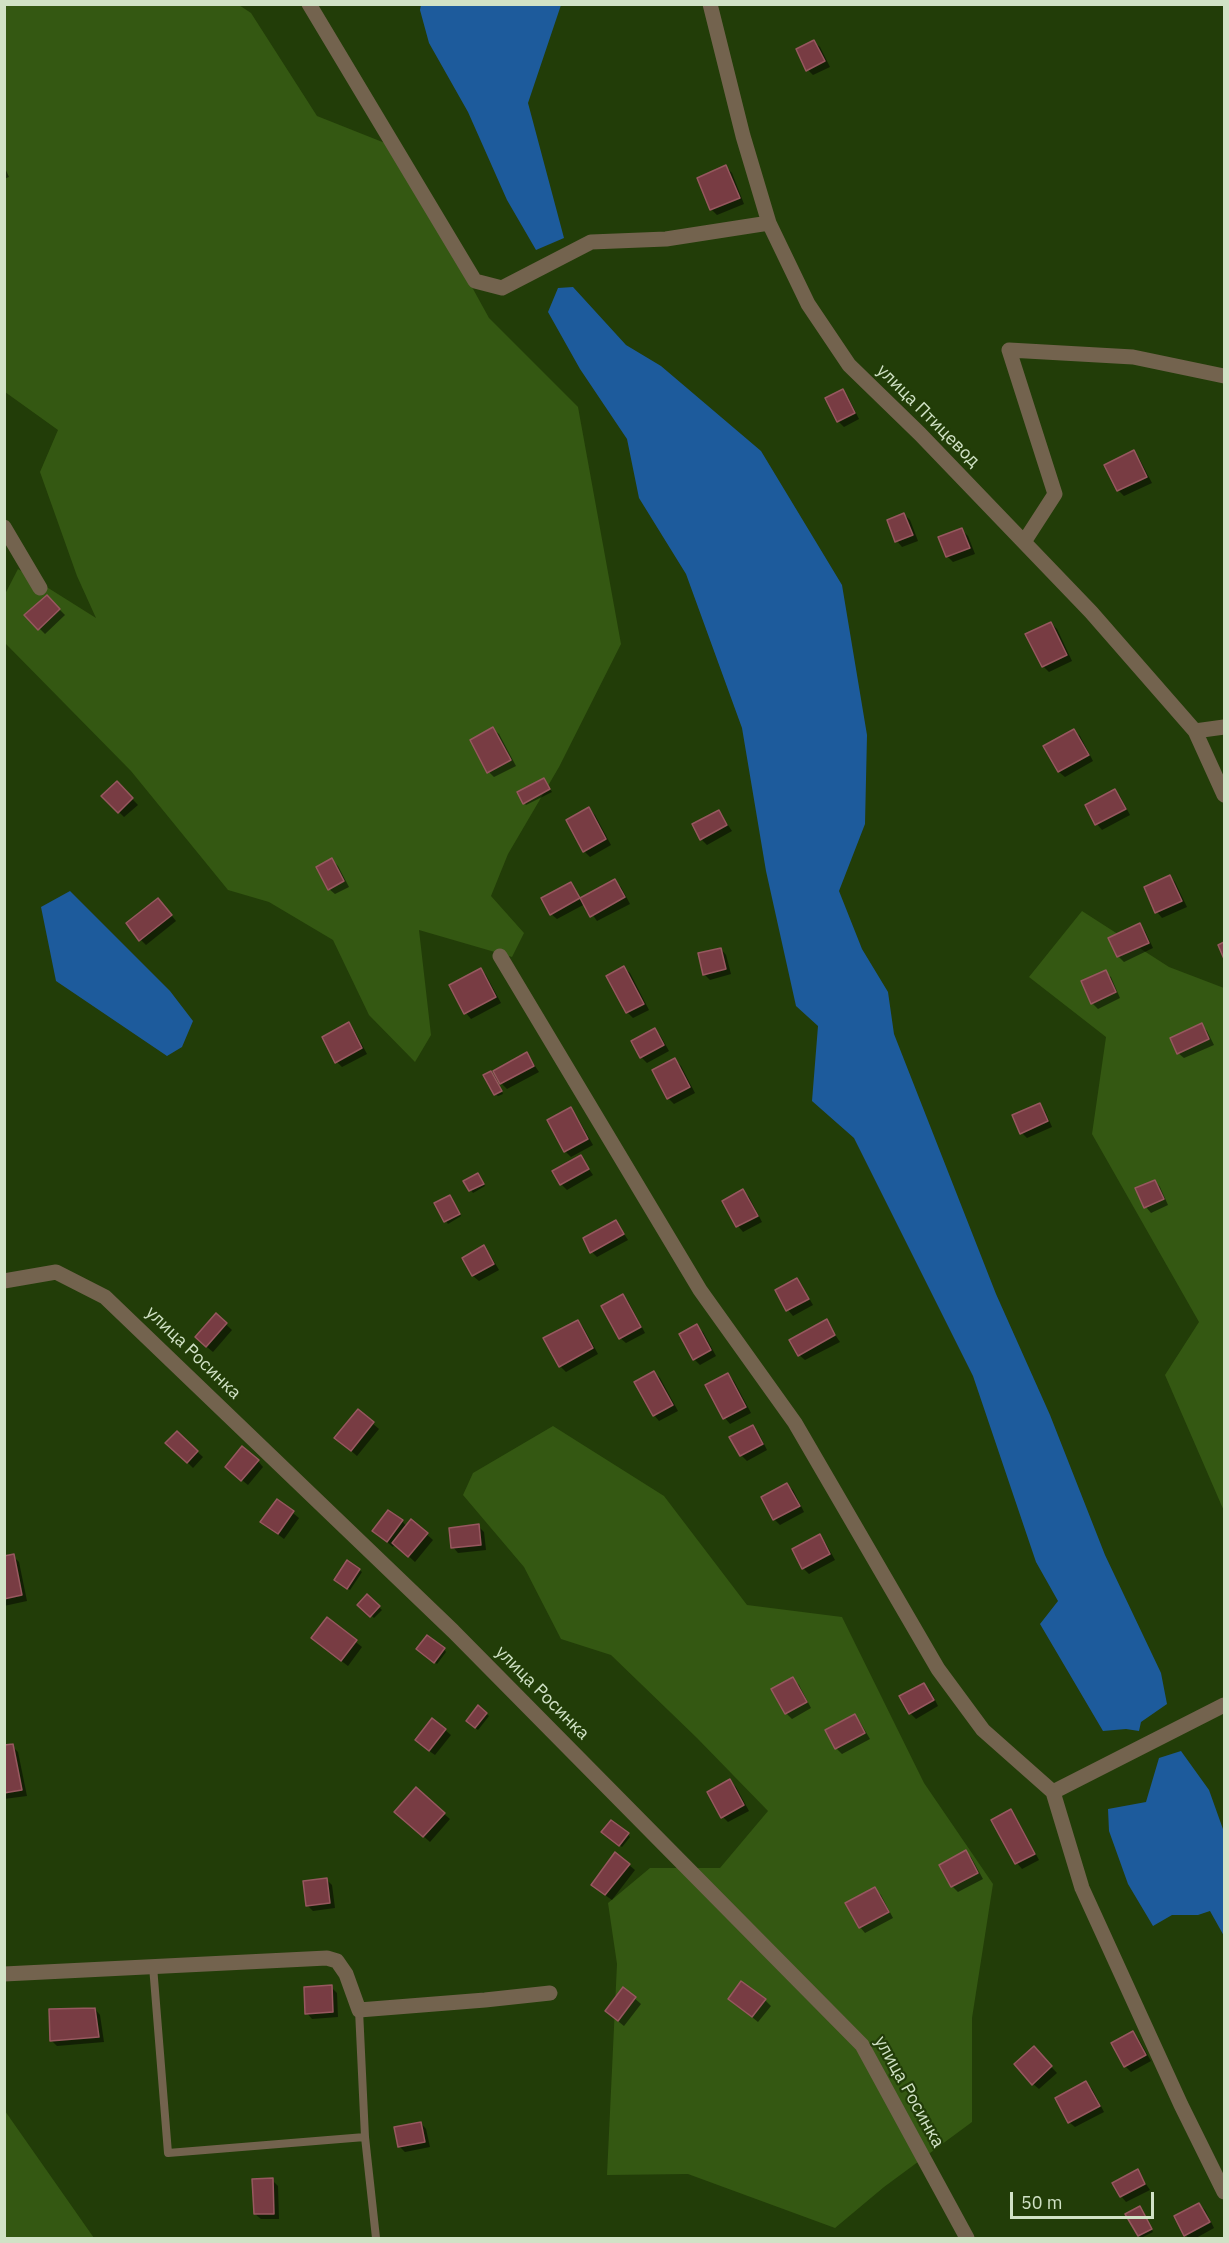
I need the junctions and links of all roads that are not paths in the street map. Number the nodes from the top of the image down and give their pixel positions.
1 (309, 4) edge
2 (710, 4) edge
3 (769, 223) junction
4 (1224, 376) edge
5 (4, 527) edge
6 (1024, 542) junction
7 (40, 588) dead end
8 (1224, 727) edge
9 (1195, 731) junction
10 (1224, 795) edge
11 (500, 956) dead end
12 (4, 1281) edge
13 (1224, 1705) edge
14 (1053, 1792) junction
15 (153, 1966) junction
16 (4, 1974) edge
17 (549, 1993) dead end
18 (359, 2010) junction
19 (365, 2137) junction
20 (1224, 2192) edge
21 (376, 2238) edge
22 (967, 2238) edge

1 - 3 street
2 - 3 street, улица Птицевод
3 - 6 street, улица Птицевод
4 - 6 street
5 - 7 street
6 - 9 street, улица Птицевод
8 - 9 street
9 - 10 street, улица Птицевод
11 - 14 street
12 - 22 street, улица Росинка
13 - 14 street
14 - 20 street
15 - 16 street
15 - 18 street
15 - 19 lane
17 - 18 street
18 - 19 lane
19 - 21 lane

